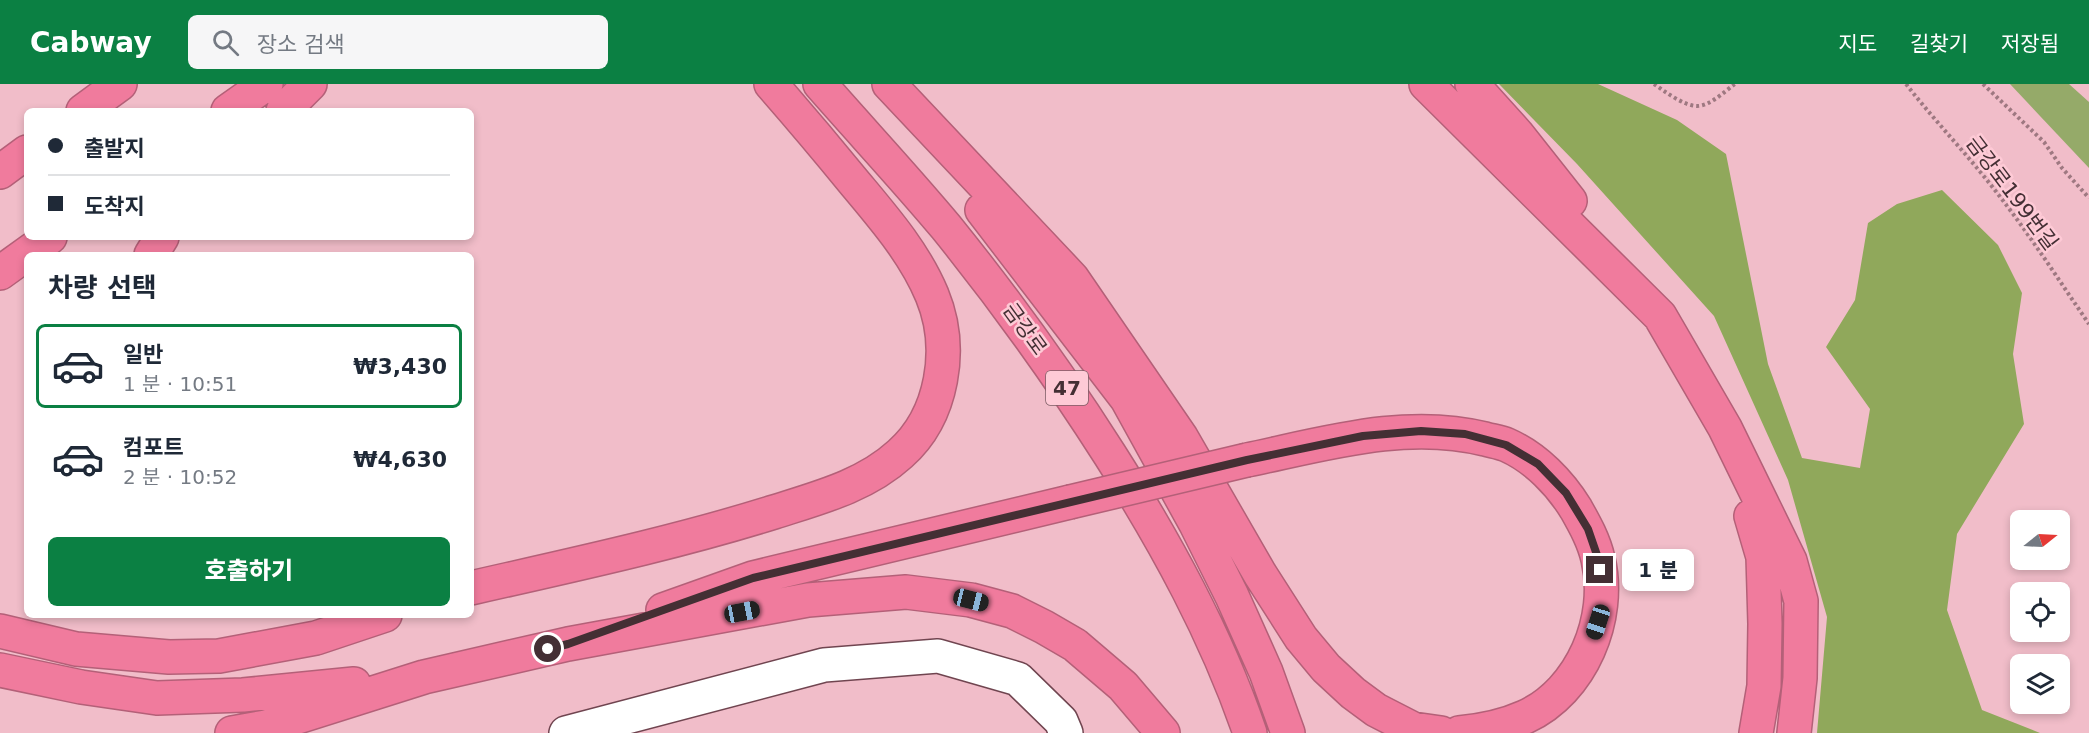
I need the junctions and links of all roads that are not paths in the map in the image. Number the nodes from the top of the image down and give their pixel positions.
1 (120, 84) edge
2 (266, 84) edge
3 (310, 84) edge
4 (771, 84) edge
5 (820, 84) edge
6 (887, 84) edge
7 (1426, 84) edge
8 (1472, 84) edge
9 (87, 108) edge
10 (232, 108) edge
11 (286, 108) edge
12 (24, 154) edge
13 (0, 172) edge
14 (46, 240) edge
15 (29, 252) edge
16 (24, 256) edge
17 (0, 273) edge
18 (1660, 316) junction
19 (1725, 428) junction
20 (474, 587) edge
21 (376, 618) edge
22 (0, 632) edge
23 (568, 644) junction
24 (0, 670) edge
25 (424, 677) junction
26 (232, 733) edge
27 (566, 733) edge
28 (1066, 733) edge
29 (1163, 733) edge
30 (1250, 733) edge
31 (1288, 733) edge
32 (1441, 733) edge
33 (1459, 733) edge
34 (1756, 733) edge
35 (1794, 733) edge

1 - 9 highway
2 - 10 highway
3 - 11 highway
4 - 20 highway
5 - 30 highway, 금강로 / 47
6 - 31 highway, 금강로 / 47
6 - 32 highway
7 - 18 highway
8 - 18 highway
12 - 13 highway
14 - 15 highway
16 - 17 highway
18 - 19 highway
19 - 34 highway
19 - 35 highway
21 - 22 highway
23 - 25 highway
23 - 29 highway
23 - 33 highway, bridge
24 - 25 highway
25 - 26 highway
27 - 28 street

